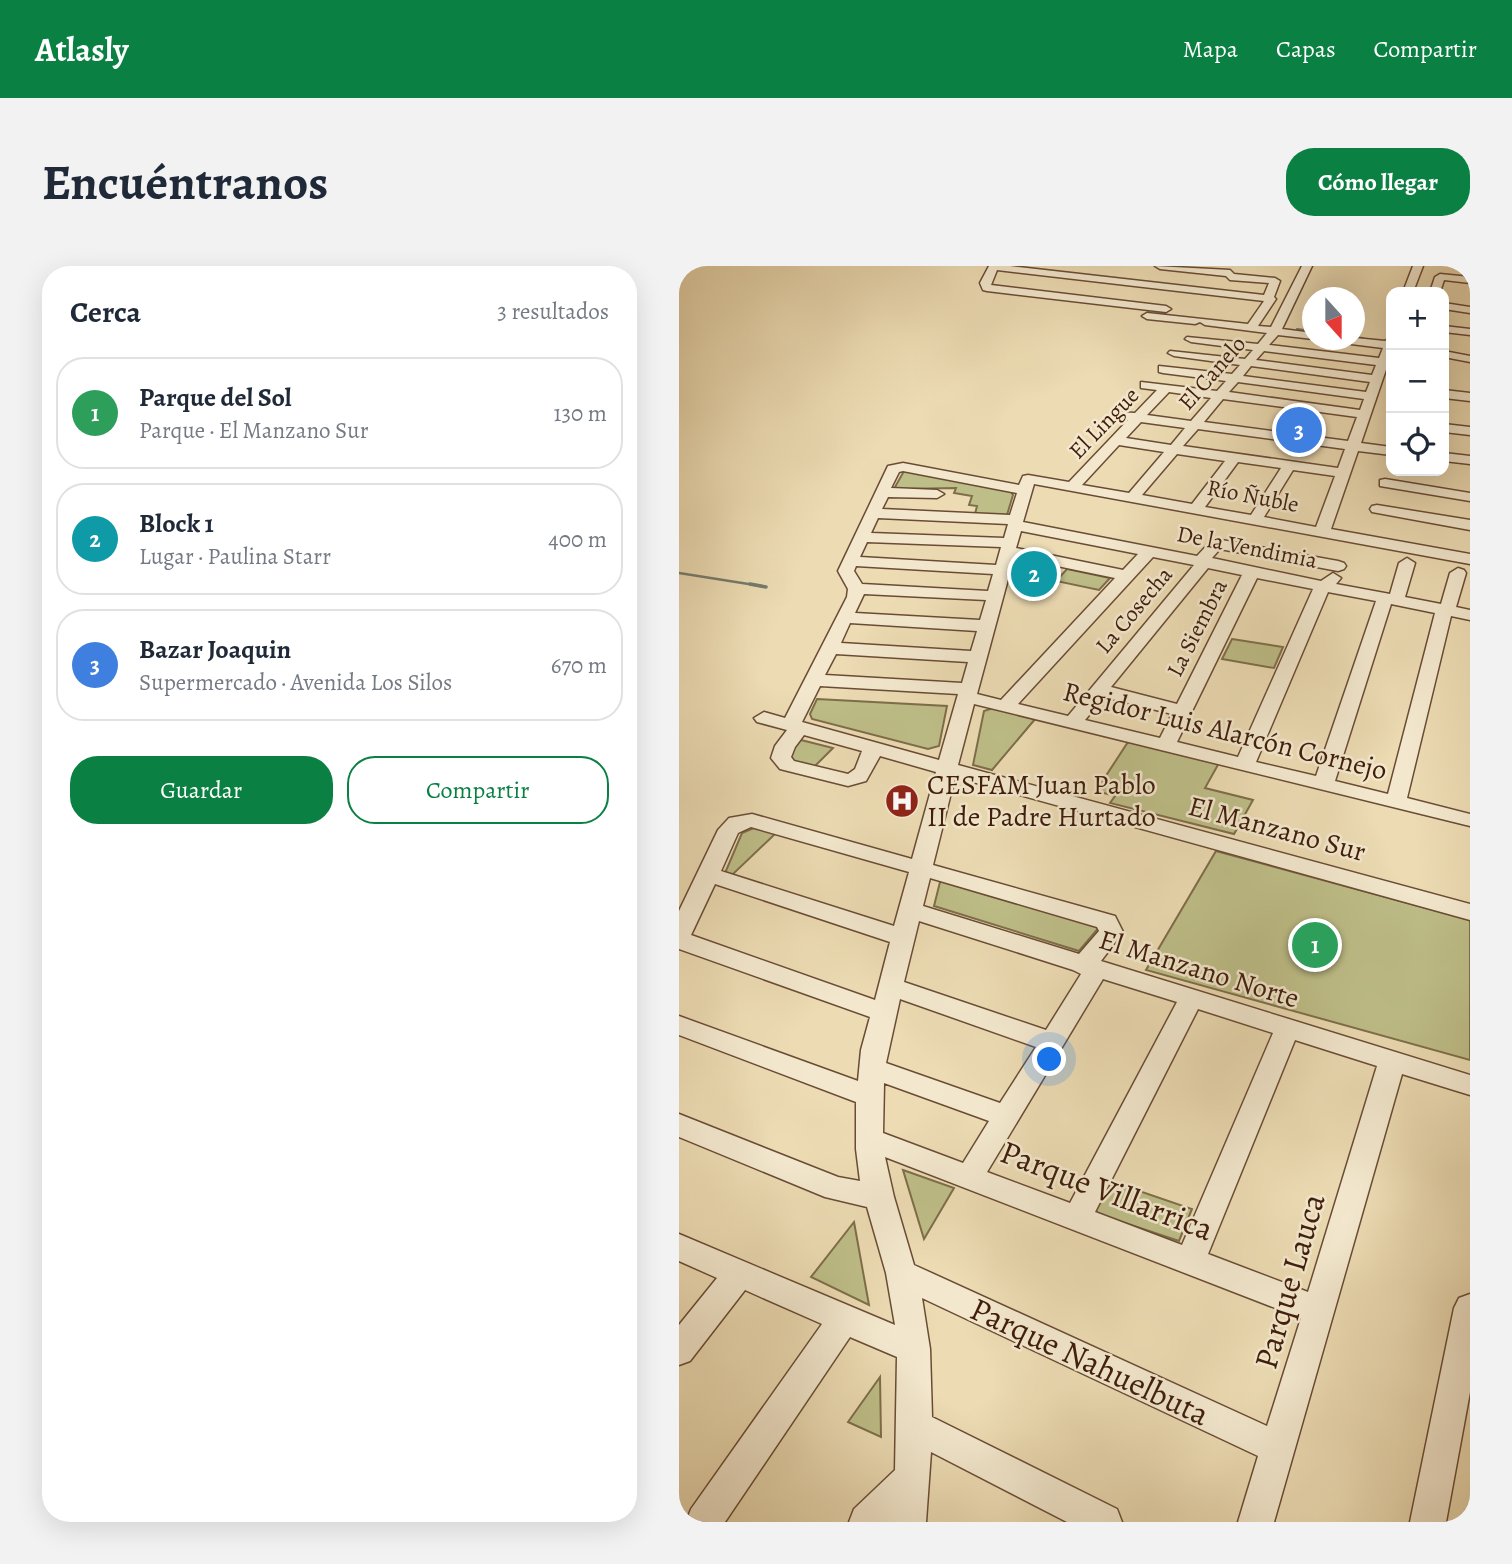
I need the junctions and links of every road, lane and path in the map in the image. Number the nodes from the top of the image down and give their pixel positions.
1 (1418, 266) edge
2 (992, 270) edge
3 (1297, 272) edge
4 (1262, 274) dead end
5 (1230, 279) edge
6 (1470, 279) edge
7 (1069, 286) edge
8 (1410, 287) edge
9 (1437, 287) edge
10 (1168, 289) edge
11 (1266, 304) junction
12 (1449, 307) edge
13 (1469, 310) edge
14 (1449, 316) edge
15 (1254, 324) junction
16 (1449, 330) edge
17 (1275, 331) junction
18 (1302, 335) edge
19 (1469, 337) edge
20 (1191, 339) dead end
21 (1449, 339) edge
22 (1365, 341) edge
23 (1386, 343) edge
24 (1261, 348) junction
25 (1388, 350) edge
26 (1174, 353) dead end
27 (1449, 355) edge
28 (1470, 359) edge
29 (1248, 362) junction
30 (1382, 362) junction
31 (1163, 369) dead end
32 (1235, 378) junction
33 (1376, 379) junction
34 (1145, 385) dead end
35 (1167, 388) junction
36 (1220, 395) junction
37 (1449, 395) edge
38 (1370, 396) junction
39 (1470, 397) edge
40 (1363, 414) junction
41 (1119, 415) dead end
42 (1138, 418) junction
43 (1265, 418) junction
44 (1194, 425) junction
45 (1317, 425) junction
46 (1449, 428) edge
47 (1469, 430) edge
48 (1116, 440) junction
49 (1352, 446) junction
50 (1174, 449) junction
51 (1386, 450) edge
52 (1234, 458) junction
53 (1449, 458) edge
54 (1470, 460) edge
55 (1289, 466) junction
56 (1342, 473) junction
57 (1387, 476) edge
58 (1385, 483) junction
59 (1027, 485) junction
60 (1072, 487) junction
61 (882, 492) junction
62 (937, 494) dead end
63 (1133, 497) junction
64 (1470, 497) edge
65 (1196, 508) junction
66 (873, 513) junction
67 (1256, 519) junction
68 (1016, 522) junction
69 (1470, 525) edge
70 (1370, 528) junction
71 (1322, 532) junction
72 (862, 537) junction
73 (1009, 547) junction
74 (1150, 551) junction
75 (1470, 559) edge
76 (851, 561) junction
77 (1205, 562) junction
78 (1407, 563) dead end
79 (1338, 566) junction
80 (1003, 570) junction
81 (1252, 571) junction
82 (1458, 573) dead end
83 (1127, 576) junction
84 (1326, 586) junction
85 (856, 589) junction
86 (995, 596) junction
87 (1390, 599) junction
88 (1446, 610) junction
89 (1470, 615) edge
90 (845, 618) junction
91 (987, 626) junction
92 (829, 648) junction
93 (978, 657) junction
94 (814, 680) junction
95 (1099, 690) junction
96 (968, 693) junction
97 (1006, 705) junction
98 (1183, 711) junction
99 (764, 718) dead end
100 (1073, 722) junction
101 (795, 726) junction
102 (1166, 745) junction
103 (873, 748) junction
104 (1245, 764) junction
105 (947, 768) junction
106 (1324, 784) junction
107 (1396, 802) junction
108 (1469, 816) edge
109 (922, 870) junction
110 (707, 874) junction
111 (1470, 912) edge
112 (907, 923) junction
113 (679, 937) edge
114 (1090, 968) junction
115 (885, 999) junction
116 (1191, 999) junction
117 (679, 1025) edge
118 (1287, 1029) junction
119 (1051, 1042) junction
120 (1392, 1061) junction
121 (871, 1082) junction
122 (1470, 1085) edge
123 (1006, 1116) junction
124 (679, 1125) edge
125 (869, 1139) junction
126 (969, 1177) junction
127 (879, 1197) junction
128 (1077, 1218) junction
129 (679, 1247) edge
130 (1190, 1261) junction
131 (740, 1273) junction
132 (902, 1274) junction
133 (1470, 1308) edge
134 (1318, 1310) junction
135 (844, 1319) junction
136 (914, 1349) junction
137 (679, 1350) edge
138 (916, 1427) junction
139 (1278, 1448) junction
140 (913, 1477) junction
141 (704, 1522) edge
142 (867, 1522) edge
143 (908, 1522) edge
144 (1104, 1522) edge
145 (1256, 1522) edge
146 (1428, 1522) edge

1 - 8 street
2 - 7 street
2 - 7 street
3 - 4 street
3 - 17 street, El Canelo
5 - 10 street
5 - 10 street
5 - 11 street
5 - 11 street
6 - 9 street
7 - 10 street
7 - 10 street
7 - 15 street
10 - 11 street
10 - 15 street
11 - 15 street
12 - 13 street
13 - 14 street
15 - 17 street
16 - 19 street
17 - 18 street
17 - 24 street, El Canelo
19 - 21 street
20 - 24 street
22 - 23 street
24 - 29 street, El Canelo
24 - 30 street
25 - 30 street
26 - 29 street
27 - 28 street
29 - 32 street, El Canelo
29 - 33 street
30 - 33 street
31 - 32 street
32 - 36 street, El Canelo
32 - 38 street
33 - 38 street
34 - 35 street
35 - 36 street
35 - 42 street, El Lingue
36 - 43 street
36 - 44 street, El Canelo
37 - 39 street
38 - 40 street
40 - 45 street
40 - 49 street
41 - 42 street
42 - 44 street
42 - 48 street, El Lingue
43 - 44 street
43 - 45 street
43 - 45 street
44 - 50 street, El Canelo
45 - 49 street
46 - 47 street
48 - 50 street
48 - 60 street, El Lingue
49 - 51 street
49 - 56 street
50 - 52 street
50 - 63 street, El Canelo
52 - 55 street
52 - 65 street
53 - 54 street
55 - 56 street
55 - 67 street
56 - 71 street
57 - 58 street
58 - 64 street
58 - 70 street
59 - 60 street, Río Ñuble
59 - 61 street, Río Ñuble
59 - 68 street
60 - 63 street, Río Ñuble
61 - 62 street
61 - 66 street
63 - 65 street, Río Ñuble
65 - 67 street, Río Ñuble
66 - 68 street, De la Vendimia
66 - 72 street
67 - 71 street, Río Ñuble
68 - 73 street
68 - 74 street, De la Vendimia
69 - 70 street
70 - 71 street, Río Ñuble
70 - 75 street, Río Ñuble
70 - 79 street
72 - 73 street
72 - 76 street
73 - 80 street
73 - 83 street
74 - 77 street, De la Vendimia
74 - 83 street
76 - 80 street
76 - 85 street
77 - 79 street, La Cosecha
77 - 81 street, De la Vendimia
77 - 95 street, La Cosecha
78 - 87 street
79 - 84 street
80 - 86 street
81 - 84 street, De la Vendimia
81 - 98 street, La Siembra
82 - 88 street
83 - 97 street
84 - 87 street, De la Vendimia
84 - 104 street
85 - 86 street
85 - 90 street
86 - 91 street
87 - 88 street, De la Vendimia
87 - 106 street
88 - 89 street, De la Vendimia
88 - 107 street
90 - 91 street
90 - 92 street
91 - 93 street
92 - 93 street
92 - 94 street
93 - 96 street
94 - 96 street, Regidor Luis Alarcón Cornejo
94 - 101 street
95 - 98 street
95 - 100 street, La Cosecha
96 - 97 street, Regidor Luis Alarcón Cornejo
96 - 105 street
97 - 100 street, Regidor Luis Alarcón Cornejo
98 - 102 street, La Siembra
99 - 101 street, El Manzano Sur
100 - 102 street, Regidor Luis Alarcón Cornejo
101 - 103 street, El Manzano Sur
101 - 103 street
102 - 104 street, Regidor Luis Alarcón Cornejo
103 - 105 street, El Manzano Sur
104 - 106 street, Regidor Luis Alarcón Cornejo
105 - 109 street
105 - 111 street, El Manzano Sur
106 - 107 street, Regidor Luis Alarcón Cornejo
107 - 108 street, Regidor Luis Alarcón Cornejo
109 - 110 street
109 - 112 street
109 - 114 street
110 - 112 street, El Manzano Norte
110 - 113 street
112 - 114 street, El Manzano Norte
112 - 115 street
113 - 115 street
114 - 116 street, El Manzano Norte
114 - 119 street
115 - 119 street
115 - 121 street
116 - 118 street, El Manzano Norte
116 - 128 street
117 - 121 street
118 - 120 street, El Manzano Norte
118 - 130 street
119 - 123 street
120 - 122 street, El Manzano Norte
120 - 134 street, Parque Lauca
121 - 123 street
121 - 125 street
123 - 126 street
124 - 127 street
125 - 126 street, Parque Villarrica
125 - 127 street
126 - 128 street, Parque Villarrica
127 - 132 street
128 - 130 street, Parque Villarrica
129 - 131 street
130 - 134 street, Parque Villarrica
131 - 135 street
131 - 137 street
132 - 136 street
132 - 139 street, Parque Nahuelbuta
133 - 146 street
134 - 139 street, Parque Lauca
135 - 136 street
135 - 141 street
136 - 138 street
138 - 140 street
138 - 144 street
139 - 145 street, Parque Lauca
140 - 142 street
140 - 143 street

